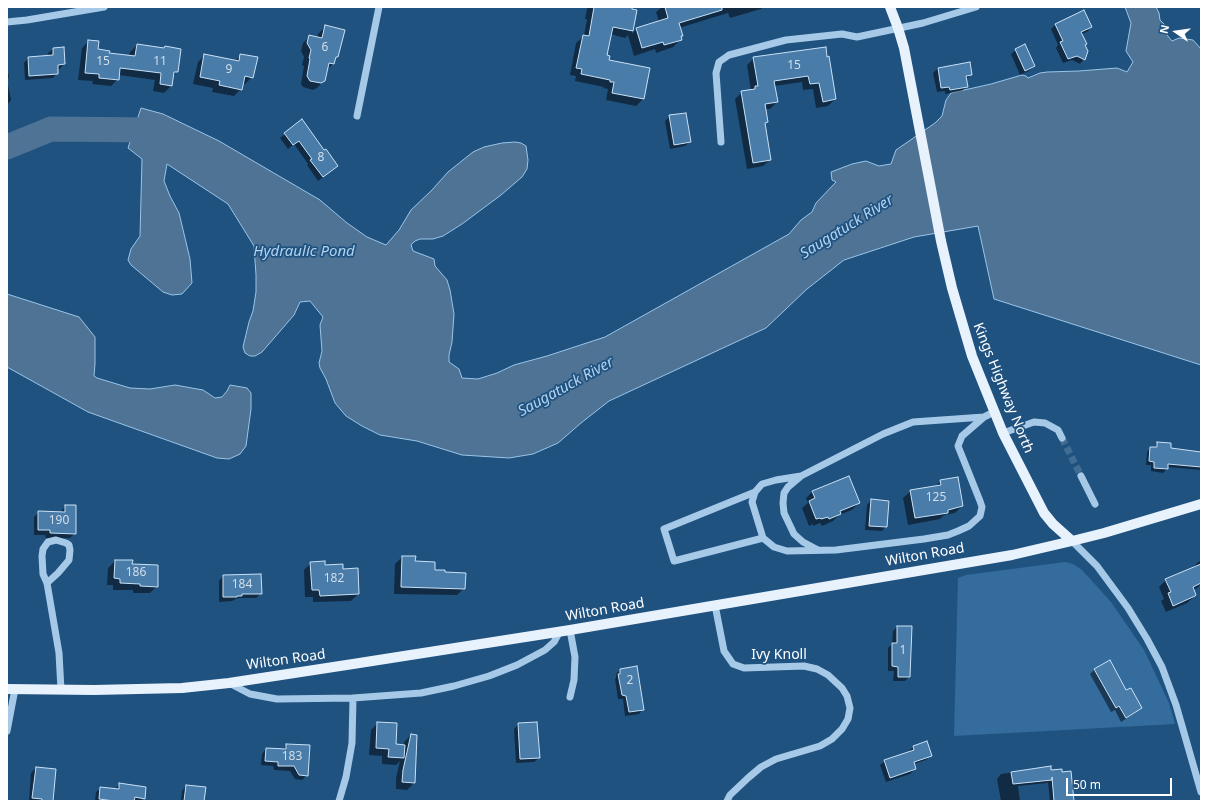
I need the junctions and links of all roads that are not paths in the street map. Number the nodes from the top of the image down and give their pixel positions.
1 (104, 7) edge
2 (379, 7) edge
3 (890, 7) edge
4 (976, 7) edge
5 (7, 22) edge
6 (898, 28) junction
7 (357, 116) dead end
8 (721, 142) dead end
9 (994, 412) junction
10 (984, 417) junction
11 (1003, 433) junction
12 (1062, 438) tunnel mouth
13 (801, 476) junction
14 (1081, 476) tunnel mouth
15 (755, 492) junction
16 (1096, 504) dead end
17 (1201, 504) edge
18 (763, 538) junction
19 (1072, 542) junction
20 (818, 550) junction
21 (46, 583) junction
22 (714, 606) junction
23 (565, 630) junction
24 (229, 683) junction
25 (11, 689) edge
26 (61, 690) junction
27 (570, 697) dead end
28 (353, 698) junction
29 (7, 732) edge
30 (1201, 792) edge
31 (339, 801) edge
32 (727, 801) edge

1 - 5 street
2 - 7 street
3 - 6 main road, Kings Highway North
4 - 6 street
6 - 8 street
6 - 9 main road, Kings Highway North
9 - 10 street
9 - 11 main road, Kings Highway North
10 - 13 street
10 - 20 street
11 - 12 street
11 - 19 main road, Kings Highway North
13 - 15 street
13 - 20 street
14 - 16 street
15 - 18 street
15 - 18 street
17 - 19 main road, Wilton Road
18 - 20 street
19 - 22 main road, Wilton Road
19 - 30 street, Kings Highway North
21 - 21 street
21 - 26 street
22 - 23 main road, Wilton Road
22 - 32 street, Ivy Knoll
23 - 24 main road, Wilton Road
23 - 27 street
23 - 28 street
24 - 26 main road, Wilton Road
24 - 28 street
25 - 26 main road, Wilton Road
25 - 29 street
28 - 31 street

